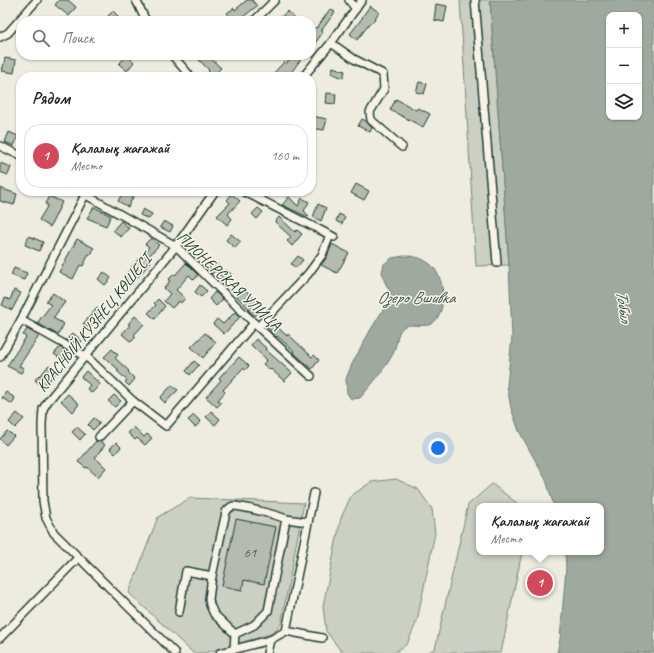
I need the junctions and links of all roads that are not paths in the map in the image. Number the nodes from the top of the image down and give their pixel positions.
1 (37, 0) edge
2 (136, 0) edge
3 (275, 0) edge
4 (349, 0) edge
5 (362, 0) edge
6 (475, 0) edge
7 (356, 8) junction
8 (23, 16) edge
9 (144, 16) edge
10 (259, 16) edge
11 (16, 24) edge
12 (0, 37) edge
13 (331, 43) junction
14 (177, 60) edge
15 (187, 72) edge
16 (307, 72) edge
17 (0, 146) edge
18 (402, 147) dead end
19 (16, 154) edge
20 (81, 196) edge
21 (87, 196) edge
22 (211, 196) edge
23 (253, 196) edge
24 (176, 246) junction
25 (497, 263) dead end
26 (21, 320) junction
27 (256, 325) junction
28 (84, 356) junction
29 (0, 357) edge
30 (311, 376) dead end
31 (133, 401) junction
32 (99, 437) dead end
33 (314, 493) dead end
34 (286, 519) junction
35 (308, 522) junction
36 (79, 558) junction
37 (212, 576) junction
38 (179, 612) dead end
39 (286, 631) junction
40 (234, 634) junction
41 (0, 638) edge
42 (322, 638) dead end
43 (270, 640) junction
44 (234, 649) junction
45 (175, 653) edge
46 (220, 653) edge
47 (267, 653) edge

1 - 8 street
2 - 9 street
3 - 10 street
4 - 7 street
5 - 7 street
6 - 25 street
7 - 13 street
11 - 12 street
13 - 16 street
13 - 18 street
14 - 15 street
17 - 19 street
20 - 26 street
21 - 24 street, ПИОНЕРСКАЯ УЛИЦА
22 - 24 street, КРАСНЫЙ КУЗНЕЦ КӨШЕСІ
23 - 27 street
24 - 27 street, ПИОНЕРСКАЯ УЛИЦА
24 - 28 street, КРАСНЫЙ КУЗНЕЦ КӨШЕСІ
26 - 28 street
26 - 29 street
27 - 30 street, ПИОНЕРСКАЯ УЛИЦА
27 - 31 street
28 - 31 street
28 - 36 street, КРАСНЫЙ КУЗНЕЦ КӨШЕСІ
31 - 32 street
33 - 35 street
34 - 35 street
34 - 37 street
34 - 40 street
35 - 39 street
36 - 41 street
36 - 45 street, КРАСНЫЙ КУЗНЕЦ КӨШЕСІ
37 - 38 street
37 - 40 street
39 - 42 street
39 - 43 street
40 - 44 street
43 - 44 street
43 - 47 street
44 - 46 street

